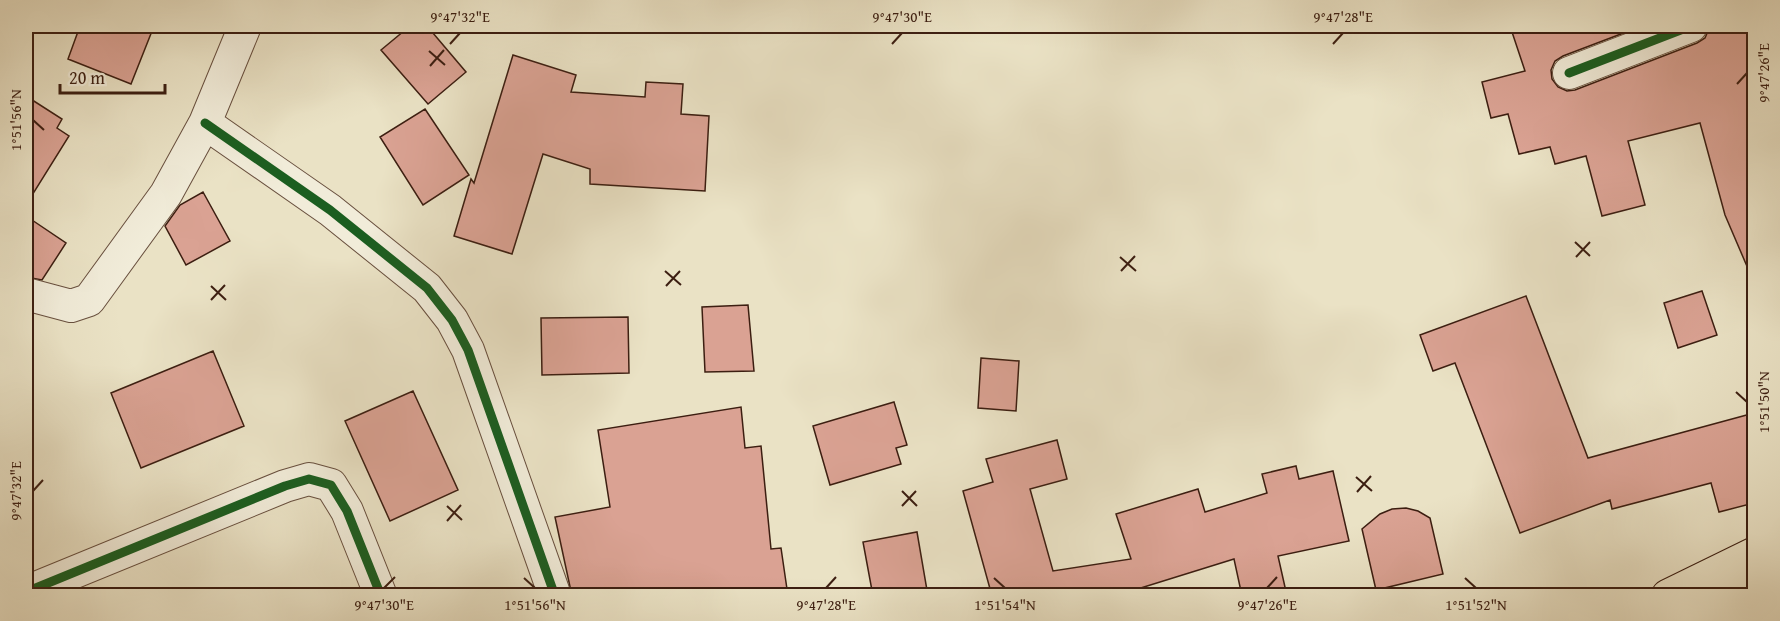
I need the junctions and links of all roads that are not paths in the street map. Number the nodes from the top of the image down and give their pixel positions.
1 (245, 26) edge
2 (1691, 26) edge
3 (1569, 73) dead end
4 (205, 123) junction
5 (26, 294) edge
6 (1755, 554) edge
7 (1755, 584) edge
8 (26, 592) edge
9 (381, 596) edge
10 (555, 596) edge
11 (1668, 596) edge
12 (1696, 596) edge

1 - 4 street
2 - 3 street
4 - 5 street
4 - 10 street
6 - 11 main road
7 - 12 main road
8 - 9 street

